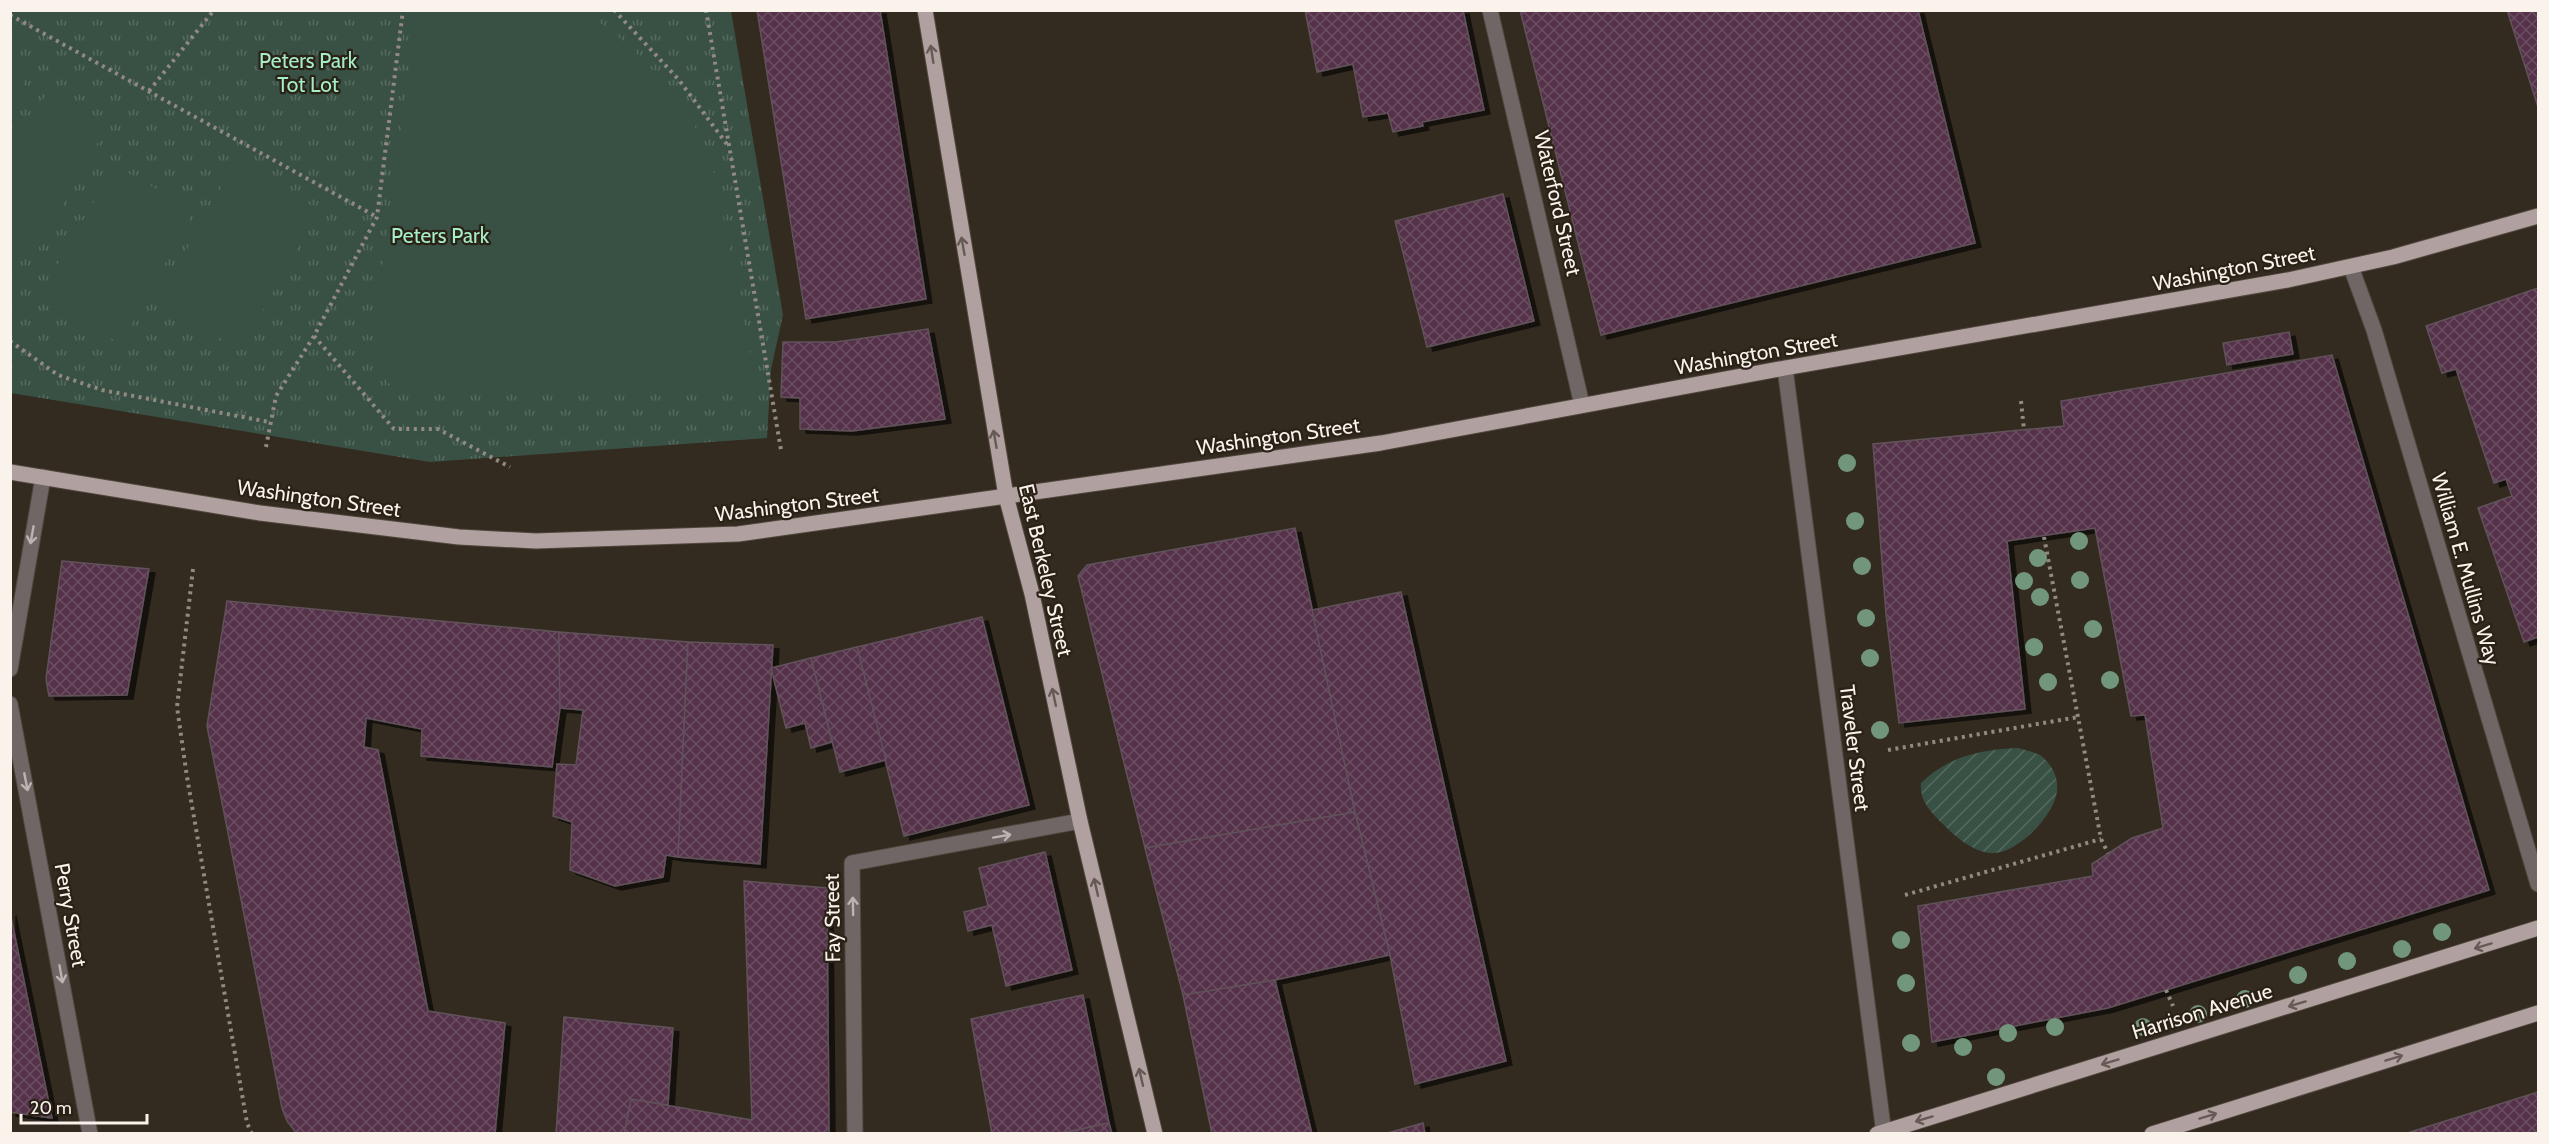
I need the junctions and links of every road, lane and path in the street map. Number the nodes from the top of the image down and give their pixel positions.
1 (214, 10) edge
2 (403, 10) edge
3 (614, 10) edge
4 (706, 10) edge
5 (925, 10) edge
6 (1490, 10) edge
7 (10, 15) edge
8 (149, 91) junction
9 (730, 148) junction
10 (2538, 216) edge
11 (377, 217) junction
12 (2351, 267) junction
13 (314, 336) junction
14 (10, 341) edge
15 (1785, 368) junction
16 (2021, 401) dead end
17 (1582, 405) junction
18 (270, 422) junction
19 (2024, 430) dead end
20 (266, 447) dead end
21 (782, 450) dead end
22 (510, 467) dead end
23 (10, 472) edge
24 (43, 477) junction
25 (1006, 496) junction
26 (2044, 537) dead end
27 (193, 569) dead end
28 (10, 669) edge
29 (10, 704) edge
30 (2078, 717) junction
31 (1888, 750) dead end
32 (1080, 821) junction
33 (2101, 839) junction
34 (2108, 854) dead end
35 (2538, 884) edge
36 (1905, 895) dead end
37 (2538, 928) edge
38 (2166, 990) dead end
39 (2173, 1006) dead end
40 (2538, 1013) edge
41 (1881, 1133) edge
42 (90, 1134) edge
43 (252, 1134) edge
44 (855, 1134) edge
45 (1155, 1134) edge
46 (2152, 1134) edge

1 - 8 path
2 - 11 path
3 - 9 path
4 - 9 path
25 -> 5 main road, East Berkeley Street
6 - 17 street, Waterford Street
7 - 8 path
8 - 11 path
9 - 21 path
10 - 12 main road, Washington Street
11 - 13 path
12 - 15 main road, Washington Street
12 - 35 street, William E. Mullins Way
13 - 18 path
13 - 22 path
14 - 18 path
15 - 17 main road, Washington Street
15 - 41 street, Traveler Street
16 - 19 path
17 - 25 main road, Washington Street
18 - 20 path
23 - 24 main road, Washington Street
24 - 25 main road, Washington Street
24 -> 28 street
32 -> 25 main road, East Berkeley Street
26 - 30 path
27 - 43 path
29 -> 42 street, Perry Street
30 - 31 path
30 - 33 path
44 -> 32 street, Fay Street
45 -> 32 main road, East Berkeley Street
33 - 34 path
33 - 36 path
37 -> 41 main road, Harrison Avenue
38 - 39 path
46 -> 40 main road

